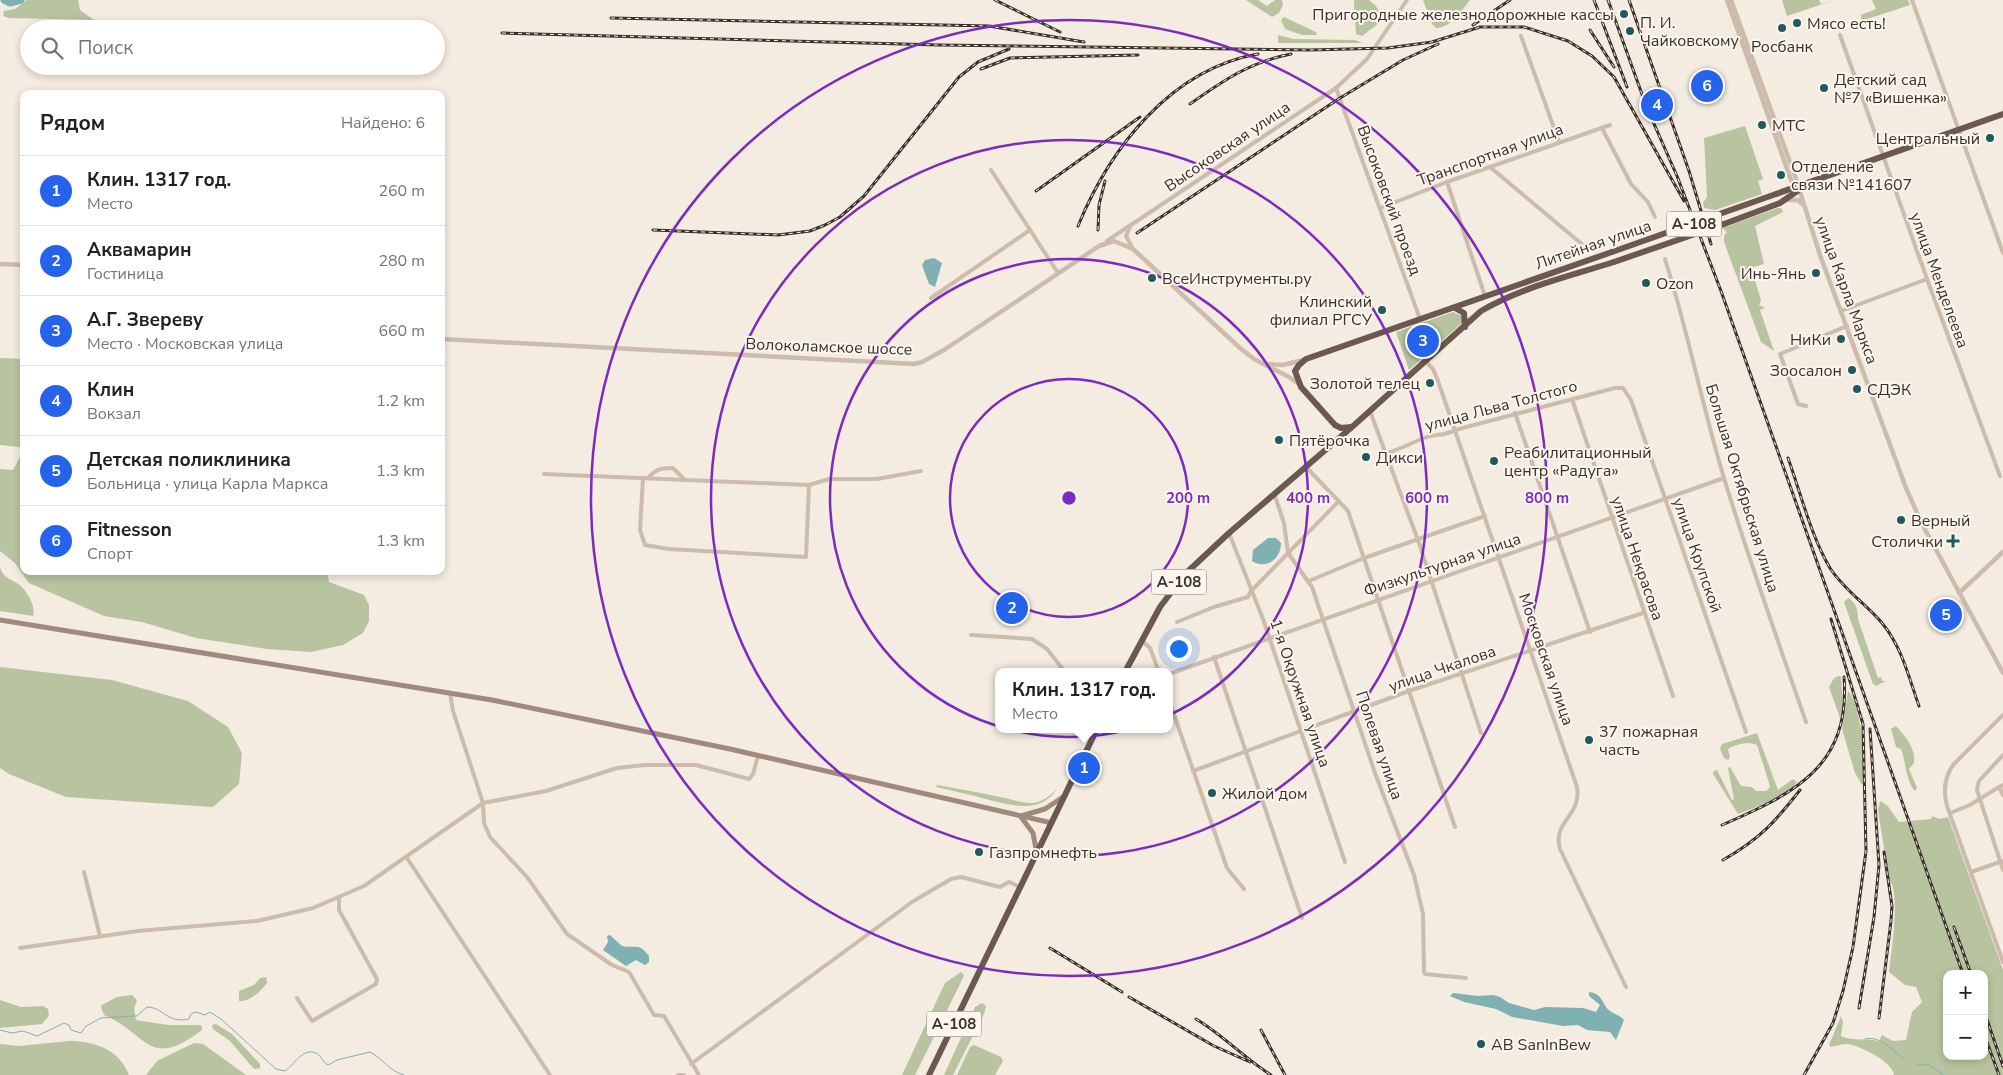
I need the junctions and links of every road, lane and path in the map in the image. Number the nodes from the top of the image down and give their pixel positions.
1 (1407, 0) edge
2 (1727, 0) edge
3 (1731, 0) edge
4 (1912, 0) edge
5 (1840, 35) dead end
6 (1521, 36) dead end
7 (1336, 88) junction
8 (2003, 114) edge
9 (1610, 125) dead end
10 (1602, 128) junction
11 (1959, 130) junction
12 (1559, 142) junction
13 (1883, 158) junction
14 (1490, 167) junction
15 (990, 170) dead end
16 (1791, 180) junction
17 (1447, 182) junction
18 (1798, 189) junction
19 (1786, 190) junction
20 (1783, 201) junction
21 (1803, 204) junction
22 (1380, 208) junction
23 (1656, 217) dead end
24 (1131, 225) junction
25 (1030, 230) junction
26 (1107, 241) junction
27 (1583, 245) dead end
28 (1133, 248) junction
29 (2003, 254) edge
30 (1665, 259) dead end
31 (0, 264) edge
32 (20, 265) edge
33 (1058, 273) junction
34 (1927, 280) junction
35 (1485, 297) junction
36 (931, 298) dead end
37 (1454, 308) junction
38 (1841, 311) junction
39 (1420, 319) junction
40 (1847, 326) junction
41 (1465, 327) junction
42 (445, 339) edge
43 (1306, 359) junction
44 (1254, 360) junction
45 (1425, 361) junction
46 (1301, 387) junction
47 (1623, 388) joint
48 (1572, 399) junction
49 (1806, 406) dead end
50 (1370, 411) junction
51 (1515, 413) junction
52 (1334, 425) junction
53 (1352, 427) junction
54 (1455, 430) junction
55 (1334, 441) junction
56 (1387, 452) junction
57 (1305, 466) junction
58 (922, 471) dead end
59 (544, 474) dead end
60 (2000, 476) dead end
61 (643, 478) junction
62 (648, 478) junction
63 (1724, 478) junction
64 (685, 480) junction
65 (809, 485) junction
66 (1274, 493) junction
67 (1666, 499) junction
68 (1339, 501) junction
69 (1485, 516) junction
70 (1611, 518) junction
71 (1229, 533) junction
72 (1556, 537) junction
73 (1418, 539) junction
74 (2003, 552) edge
75 (1288, 553) junction
76 (1364, 558) junction
77 (1499, 558) junction
78 (1309, 581) junction
79 (1432, 582) junction
80 (1251, 591) junction
81 (1959, 593) junction
82 (1378, 599) junction
83 (1643, 613) junction
84 (0, 620) edge
85 (1324, 620) junction
86 (1177, 622) dead end
87 (1590, 632) junction
88 (970, 635) dead end
89 (1269, 638) junction
90 (1141, 639) junction
91 (1532, 651) junction
92 (1214, 658) junction
93 (1062, 668) edge
94 (1127, 668) edge
95 (1158, 668) edge
96 (1173, 673) edge
97 (2003, 673) edge
98 (1462, 674) junction
99 (1409, 691) junction
100 (450, 693) junction
101 (1673, 696) dead end
102 (1173, 712) edge
103 (1355, 712) junction
104 (2003, 716) edge
105 (1806, 722) dead end
106 (1300, 730) junction
107 (1746, 732) dead end
108 (1095, 733) edge
109 (1481, 733) dead end
110 (1247, 750) junction
111 (2003, 755) edge
112 (758, 756) junction
113 (1193, 771) junction
114 (2001, 786) edge
115 (1066, 794) junction
116 (2003, 795) edge
117 (1978, 798) junction
118 (483, 803) junction
119 (1950, 813) junction
120 (1020, 816) junction
121 (1052, 823) junction
122 (1456, 827) dead end
123 (1037, 854) junction
124 (407, 858) junction
125 (2002, 861) edge
126 (1345, 862) dead end
127 (2003, 870) edge
128 (84, 872) dead end
129 (1970, 872) junction
130 (1020, 887) junction
131 (1244, 889) dead end
132 (339, 899) junction
133 (1302, 918) dead end
134 (100, 936) junction
135 (20, 948) dead end
136 (2003, 962) edge
137 (1466, 978) dead end
138 (1626, 987) dead end
139 (298, 998) dead end
140 (691, 1064) junction
141 (550, 1075) edge
142 (678, 1075) edge
143 (684, 1075) edge
144 (699, 1075) edge
145 (929, 1075) edge

1 - 7 street, Высоковская улица
2 - 16 street, улица Карла Маркса
3 - 18 street, улица Карла Маркса
4 - 11 street
5 - 13 street, улица Менделеева
6 - 12 street
7 - 22 street, Высоковский проезд
7 - 24 street, Высоковская улица
8 - 11 highway, Литейная улица / А-108
9 - 10 street, Транспортная улица
10 - 12 street, Транспортная улица
10 - 23 street
11 - 13 highway, Литейная улица / А-108
11 - 29 street
12 - 14 street, Транспортная улица
13 - 18 highway, Литейная улица / А-108
13 - 34 street, улица Менделеева
14 - 17 street, Транспортная улица
14 - 27 street
15 - 25 street
16 - 18 street, улица Карла Маркса
16 - 19 street
17 - 22 street, Транспортная улица
17 - 35 street
18 - 19 highway, Литейная улица / А-108
18 - 20 highway, Литейная улица / А-108
18 - 21 street, улица Карла Маркса
19 - 35 highway, Литейная улица / А-108, bridge
20 - 21 street
20 - 41 highway, Литейная улица / А-108, bridge
21 - 38 street, улица Карла Маркса
22 - 39 street, Высоковский проезд
24 - 26 street, Высоковская улица
24 - 28 street
25 - 33 street
25 - 36 street
26 - 28 street
26 - 33 street, Волоколамское шоссе
28 - 44 street
30 - 63 street, Большая Октябрьская улица
31 - 32 street
33 - 42 street, Волоколамское шоссе
34 - 38 street
34 - 60 street, улица Менделеева
35 - 37 highway, А-108
37 - 39 highway, А-108
37 - 41 highway
38 - 40 street, улица Карла Маркса
39 - 43 highway, А-108
40 - 49 street
40 - 81 street, улица Карла Маркса
41 - 45 highway, А-108
43 - 44 street
43 - 46 highway
44 - 46 street
45 - 50 highway, А-108
45 - 54 street, Московская улица
46 - 52 highway
47 - 48 street, улица Льва Толстого
47 - 67 street, улица Крупской
48 - 51 street, улица Льва Толстого
48 - 70 street, улица Некрасова
50 - 53 highway, А-108
50 - 56 street
51 - 54 street, улица Льва Толстого
51 - 72 street
52 - 53 highway
52 - 55 highway
53 - 55 highway, А-108
54 - 56 street, улица Льва Толстого
54 - 69 street, Московская улица
55 - 57 highway, А-108
56 - 73 street
57 - 66 highway, А-108
57 - 68 street
58 - 65 street
59 - 61 street
61 - 62 street
61 - 65 street
62 - 64 street
62 - 64 street
63 - 67 street, Физкультурная улица
63 - 105 street, Большая Октябрьская улица
64 - 65 street
66 - 71 highway, А-108
66 - 75 street, Полевая улица
67 - 70 street, Физкультурная улица
67 - 107 street, улица Крупской
68 - 75 street
68 - 76 street
69 - 73 street
69 - 77 street, Московская улица
70 - 72 street, Физкультурная улица
70 - 83 street, улица Некрасова
71 - 80 street, 1-я Окружная улица
71 - 90 highway, А-108
72 - 77 street, Физкультурная улица
72 - 87 street
73 - 76 street
73 - 79 street
74 - 81 street
75 - 78 street, Полевая улица
75 - 80 street
76 - 78 street
76 - 82 street
77 - 79 street, Физкультурная улица
77 - 91 street, Московская улица
78 - 85 street, Полевая улица
79 - 82 street, Физкультурная улица
79 - 98 street
80 - 86 street
80 - 89 street, 1-я Окружная улица
81 - 97 street, улица Карла Маркса
82 - 85 street, Физкультурная улица
82 - 99 street
83 - 87 street, улица Чкалова
83 - 101 street, улица Некрасова
84 - 100 main road
85 - 89 street, Физкультурная улица
85 - 103 street, Полевая улица
87 - 91 street, улица Чкалова
88 - 93 street
89 - 92 street, Физкультурная улица
89 - 106 street, 1-я Окружная улица
90 - 94 highway, А-108
90 - 95 street
91 - 98 street, улица Чкалова
91 - 138 street, Московская улица
92 - 96 street, Физкультурная улица
92 - 110 street
98 - 99 street, улица Чкалова
98 - 109 street
99 - 103 street, улица Чкалова
99 - 122 street
100 - 112 main road
100 - 118 street
102 - 113 street
103 - 106 street, улица Чкалова
103 - 137 street, Полевая улица
104 - 119 street
106 - 110 street, улица Чкалова
106 - 126 street, 1-я Окружная улица
108 - 115 highway, А-108
110 - 113 street, улица Чкалова
110 - 133 street
111 - 117 street
112 - 118 street
112 - 120 main road
113 - 131 street
114 - 116 street
114 - 117 street
115 - 120 main road
115 - 121 highway, А-108
117 - 119 street
117 - 125 street
118 - 124 street
118 - 140 street
119 - 129 street
120 - 121 main road
120 - 123 main road
121 - 123 highway, А-108
123 - 130 highway, А-108
124 - 132 street
124 - 141 street
125 - 127 street
125 - 129 street
128 - 134 street
129 - 136 street
130 - 140 street
130 - 145 highway, А-108
132 - 134 street
132 - 139 street
134 - 135 street
140 - 144 street
142 - 143 street

